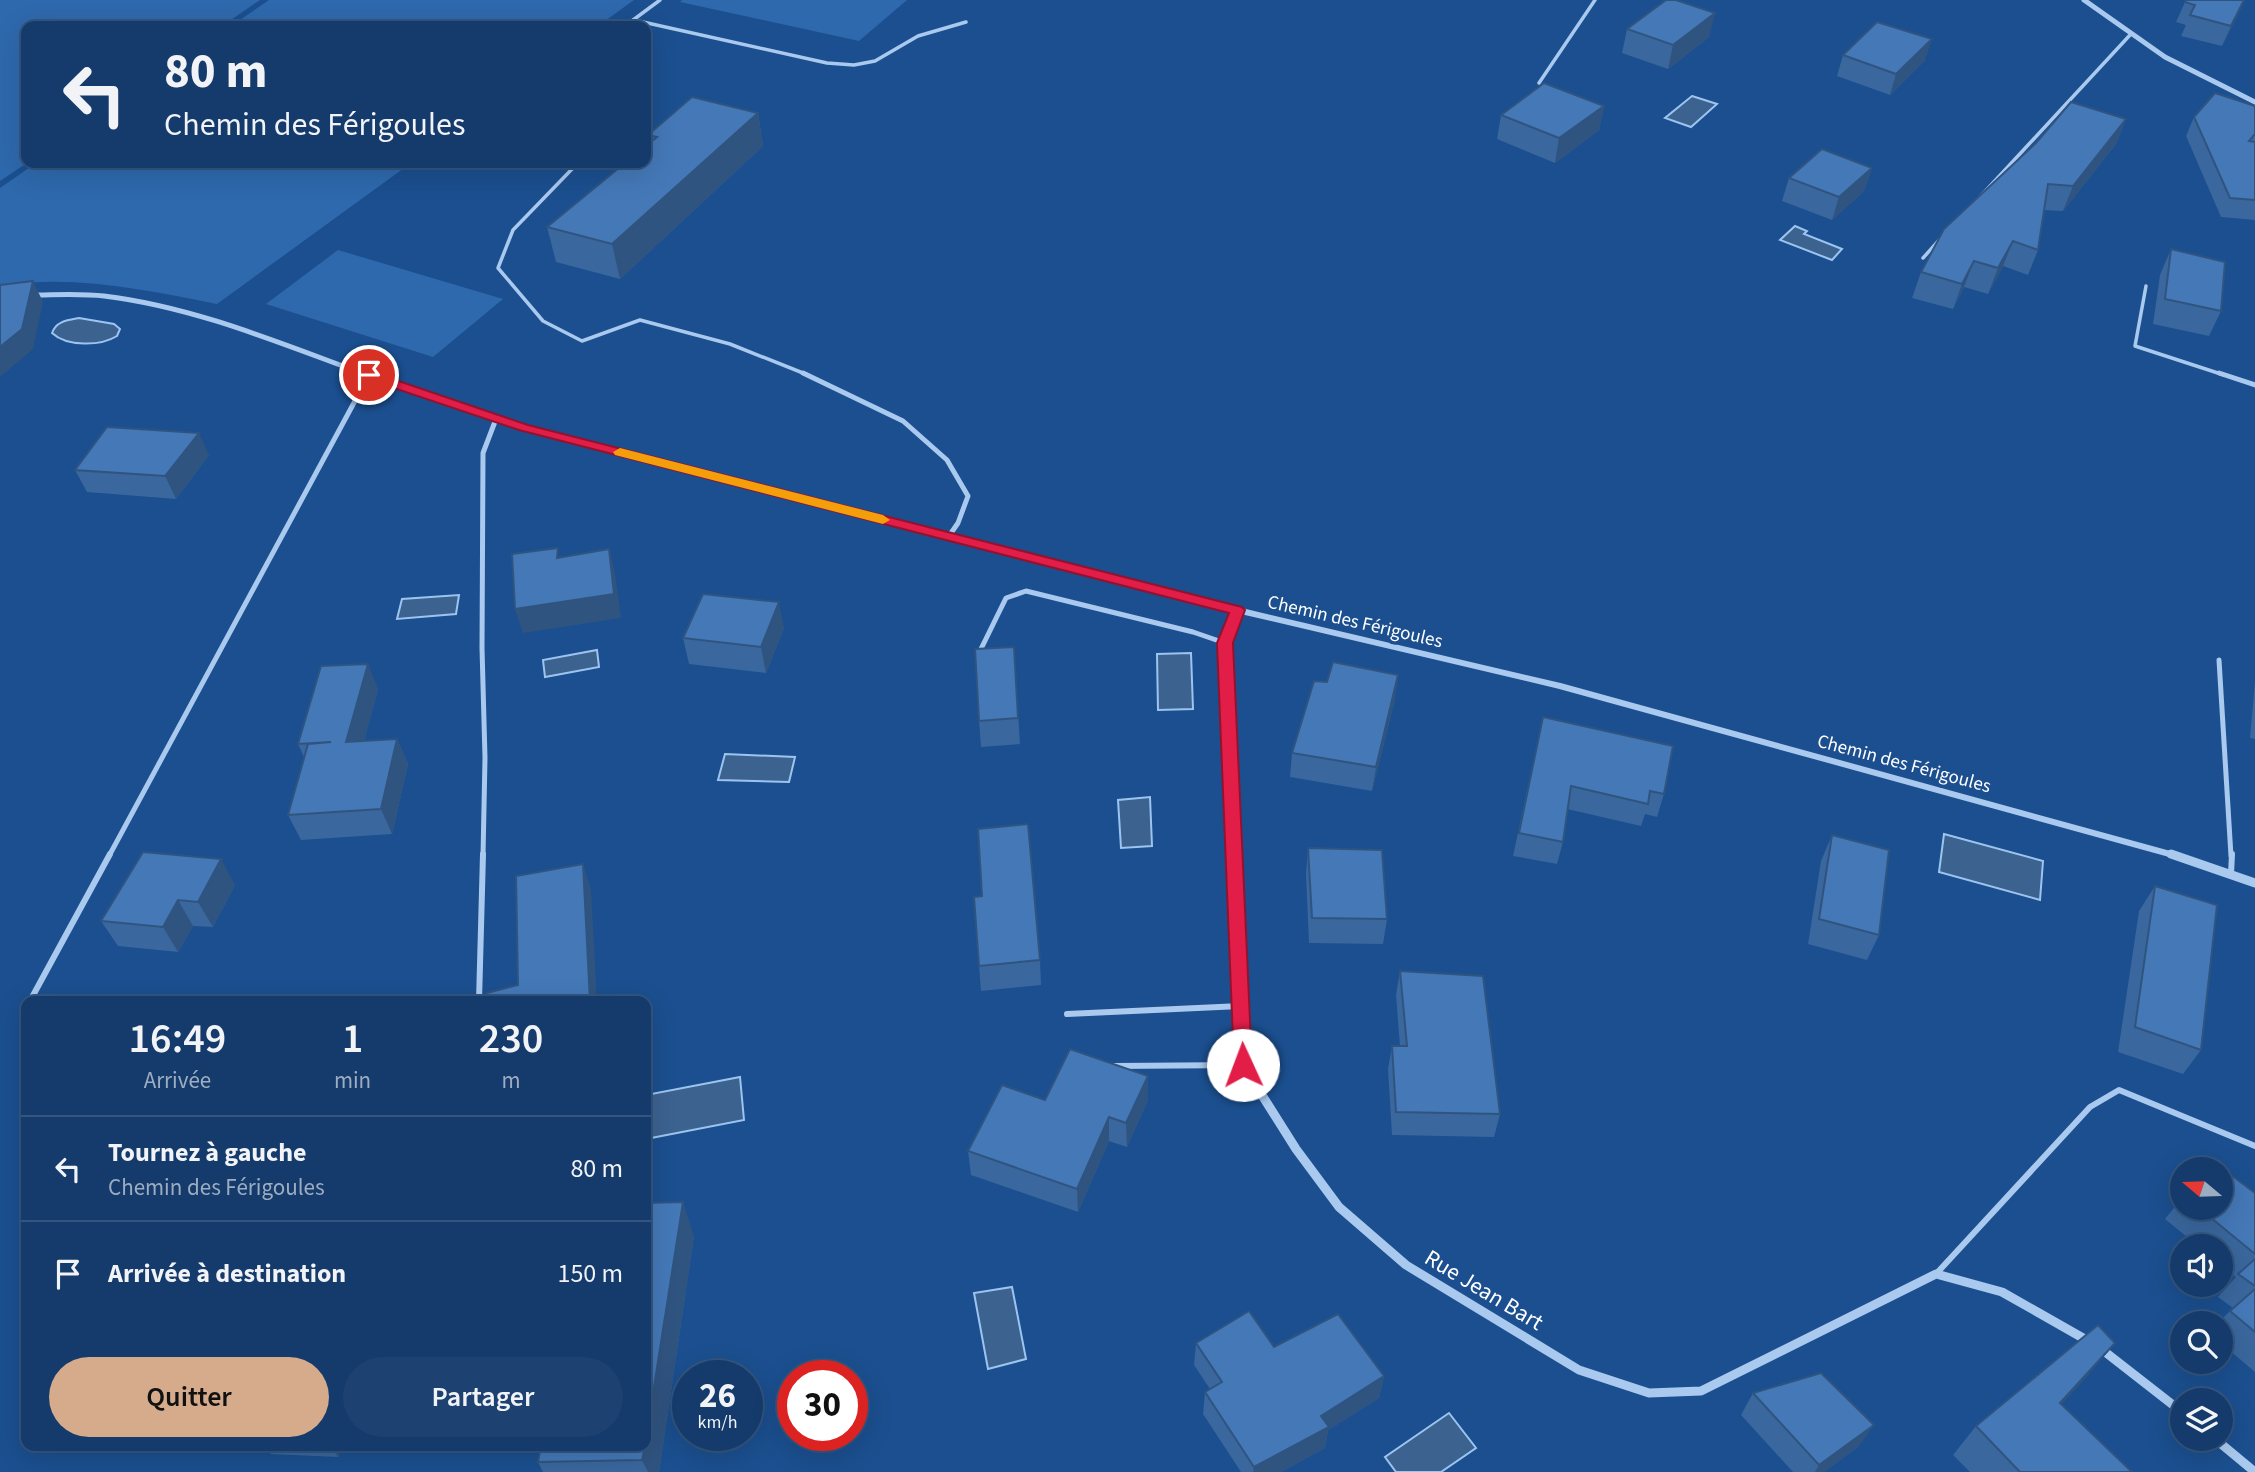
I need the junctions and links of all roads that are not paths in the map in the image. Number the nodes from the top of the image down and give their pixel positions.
1 (660, 0) edge
2 (1595, 0) edge
3 (2084, 0) edge
4 (634, 20) joint
5 (638, 21) edge
6 (966, 22) dead end
7 (651, 24) edge
8 (2130, 35) junction
9 (1539, 83) edge
10 (2255, 102) edge
11 (573, 168) edge
12 (1978, 198) edge
13 (1950, 228) edge
14 (1923, 258) dead end
15 (2146, 286) dead end
16 (19, 296) edge
17 (369, 375) junction
18 (2255, 385) edge
19 (496, 419) junction
20 (949, 536) junction
21 (1237, 610) junction
22 (1225, 643) junction
23 (979, 653) edge
24 (2219, 660) dead end
25 (2231, 874) junction
26 (2255, 883) edge
27 (33, 996) edge
28 (479, 996) edge
29 (1241, 1006) junction
30 (1067, 1014) dead end
31 (1243, 1065) junction
32 (1106, 1067) edge
33 (2255, 1146) edge
34 (1936, 1274) junction
35 (2170, 1402) edge
36 (2230, 1451) edge
37 (2255, 1472) edge

1 - 4 lane
2 - 9 lane
3 - 8 street
4 - 5 lane
6 - 7 lane
8 - 10 street
8 - 12 lane
11 - 20 lane
13 - 14 lane
15 - 18 lane
16 - 17 street, Chemin des Férigoules
17 - 19 street, Chemin des Férigoules
17 - 27 lane
19 - 20 street, Chemin des Férigoules
19 - 28 lane
20 - 21 street, Chemin des Férigoules
21 - 22 street
21 - 25 street, Chemin des Férigoules
22 - 23 lane
22 - 29 street
24 - 25 lane
25 - 26 street, Chemin des Férigoules
29 - 30 lane
29 - 31 street
31 - 32 lane
31 - 34 street, Rue Jean Bart
33 - 34 lane
34 - 35 street
36 - 37 street

